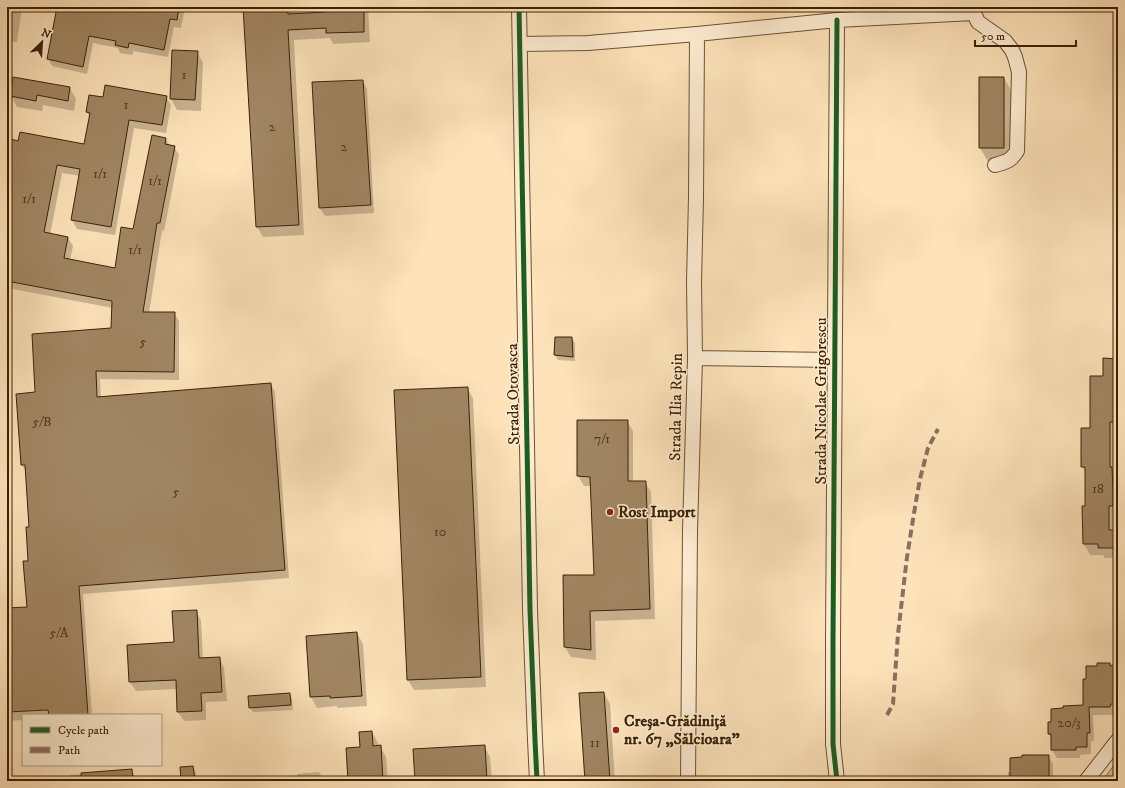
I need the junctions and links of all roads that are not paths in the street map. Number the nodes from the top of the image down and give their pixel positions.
1 (519, 7) edge
2 (837, 20) junction
3 (697, 34) junction
4 (520, 44) junction
5 (995, 165) dead end
6 (695, 358) junction
7 (835, 360) junction
8 (1118, 740) edge
9 (537, 781) edge
10 (688, 781) edge
11 (837, 781) edge
12 (1086, 781) edge

1 - 4 street, Strada Otovasca
2 - 3 street
2 - 5 street
2 - 7 street, Strada Nicolae Grigorescu
3 - 4 street
3 - 6 street, Strada Ilia Repin
4 - 9 street, Strada Otovasca
6 - 7 street
6 - 10 street, Strada Ilia Repin
7 - 11 street, Strada Nicolae Grigorescu
8 - 12 street

